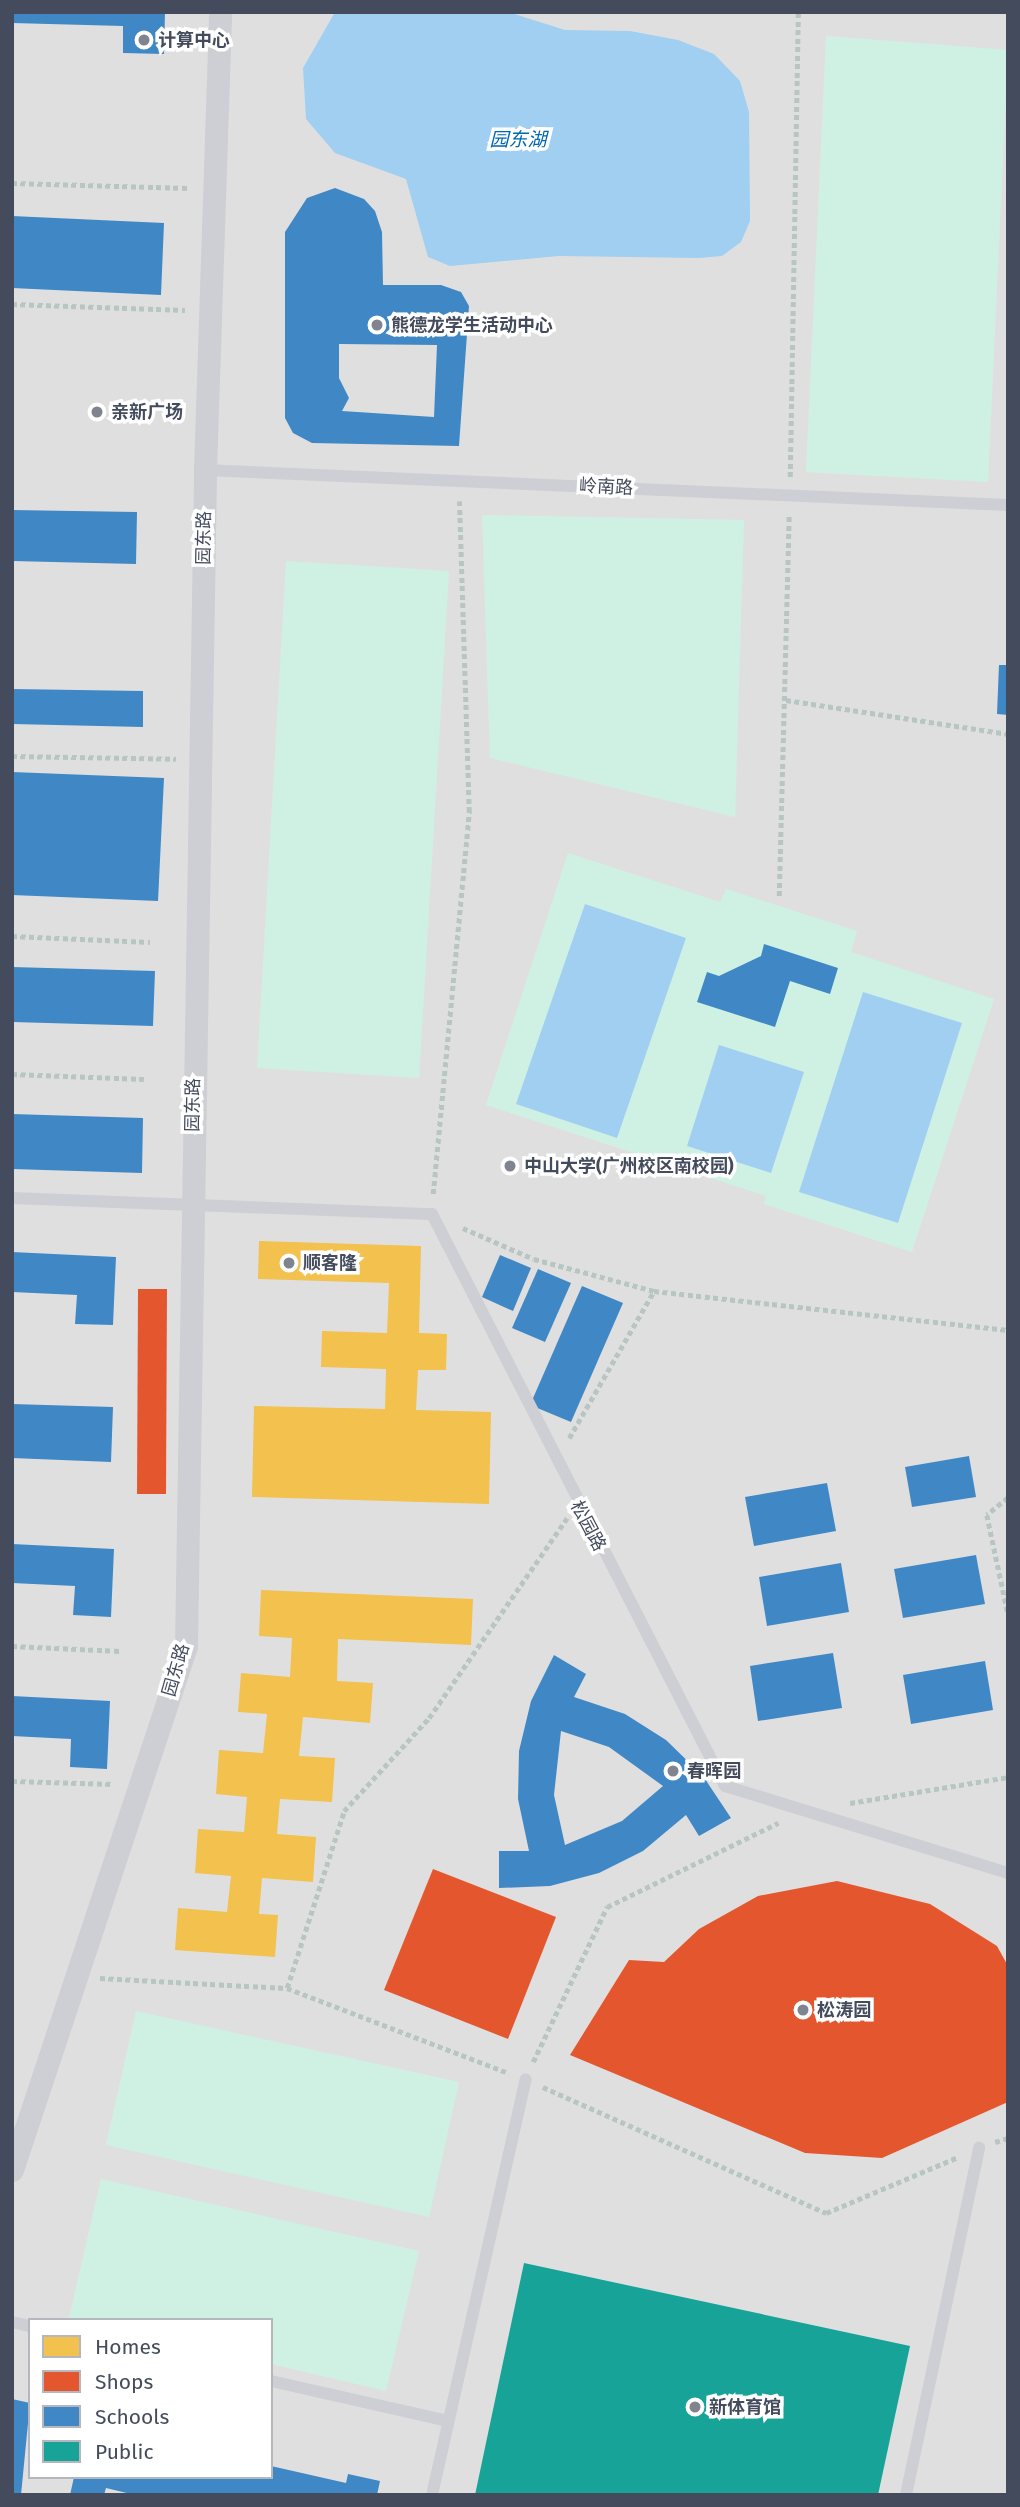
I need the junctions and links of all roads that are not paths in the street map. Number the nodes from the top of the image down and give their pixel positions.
1 (220, 12) edge
2 (205, 470) junction
3 (1008, 505) edge
4 (12, 1198) edge
5 (191, 1202) junction
6 (1008, 1872) edge
7 (526, 2079) road end
8 (979, 2148) road end
9 (12, 2170) edge
10 (273, 2381) edge
11 (448, 2421) junction
12 (432, 2495) edge
13 (906, 2495) edge

1 - 2 street, 园东路
2 - 3 lane, 岭南路
2 - 5 street, 园东路
4 - 5 lane
5 - 6 lane, 松园路
5 - 9 street, 园东路
7 - 11 lane
8 - 13 lane
10 - 11 lane
11 - 12 lane

